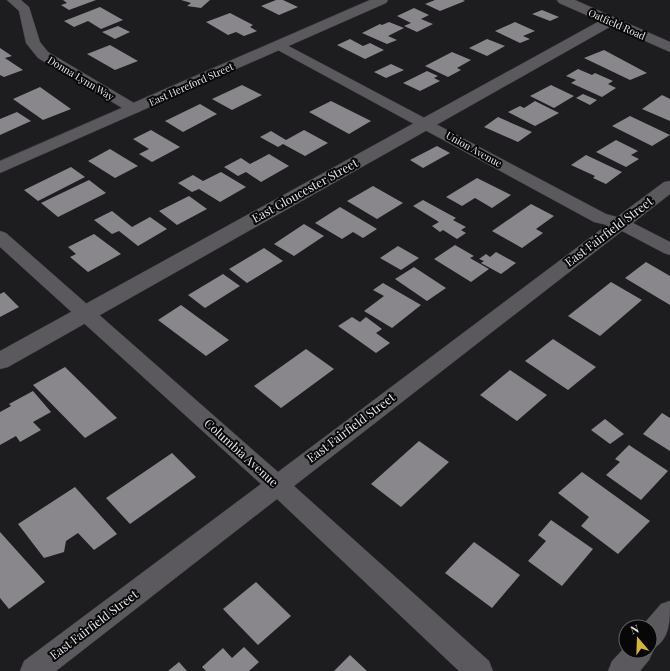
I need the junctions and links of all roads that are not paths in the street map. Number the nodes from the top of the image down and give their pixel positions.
1 (13, 0) edge
2 (381, 0) edge
3 (564, 0) edge
4 (610, 21) junction
5 (279, 45) junction
6 (670, 48) edge
7 (134, 110) junction
8 (425, 123) junction
9 (0, 168) edge
10 (670, 186) edge
11 (621, 224) junction
12 (0, 237) edge
13 (670, 249) edge
14 (86, 313) junction
15 (0, 361) edge
16 (276, 485) junction
17 (670, 613) edge
18 (658, 627) edge
19 (632, 659) edge
20 (34, 671) edge
21 (479, 671) edge
22 (622, 671) edge

1 - 7 street, Donna Lynn Way
2 - 5 street, East Hereford Street
3 - 4 street, Oatfield Road
4 - 6 street, Oatfield Road
4 - 8 street, East Gloucester Street
5 - 7 street, East Hereford Street
5 - 8 street, Union Avenue
7 - 9 street, East Hereford Street
8 - 11 street, Union Avenue
8 - 14 street, East Gloucester Street
10 - 11 street, East Fairfield Street
11 - 13 street, Union Avenue
11 - 16 street, East Fairfield Street
12 - 14 street, Columbia Avenue
14 - 15 street, East Gloucester Street
14 - 16 street, Columbia Avenue
16 - 20 street, East Fairfield Street
16 - 21 street, Columbia Avenue
17 - 18 street
19 - 22 street

